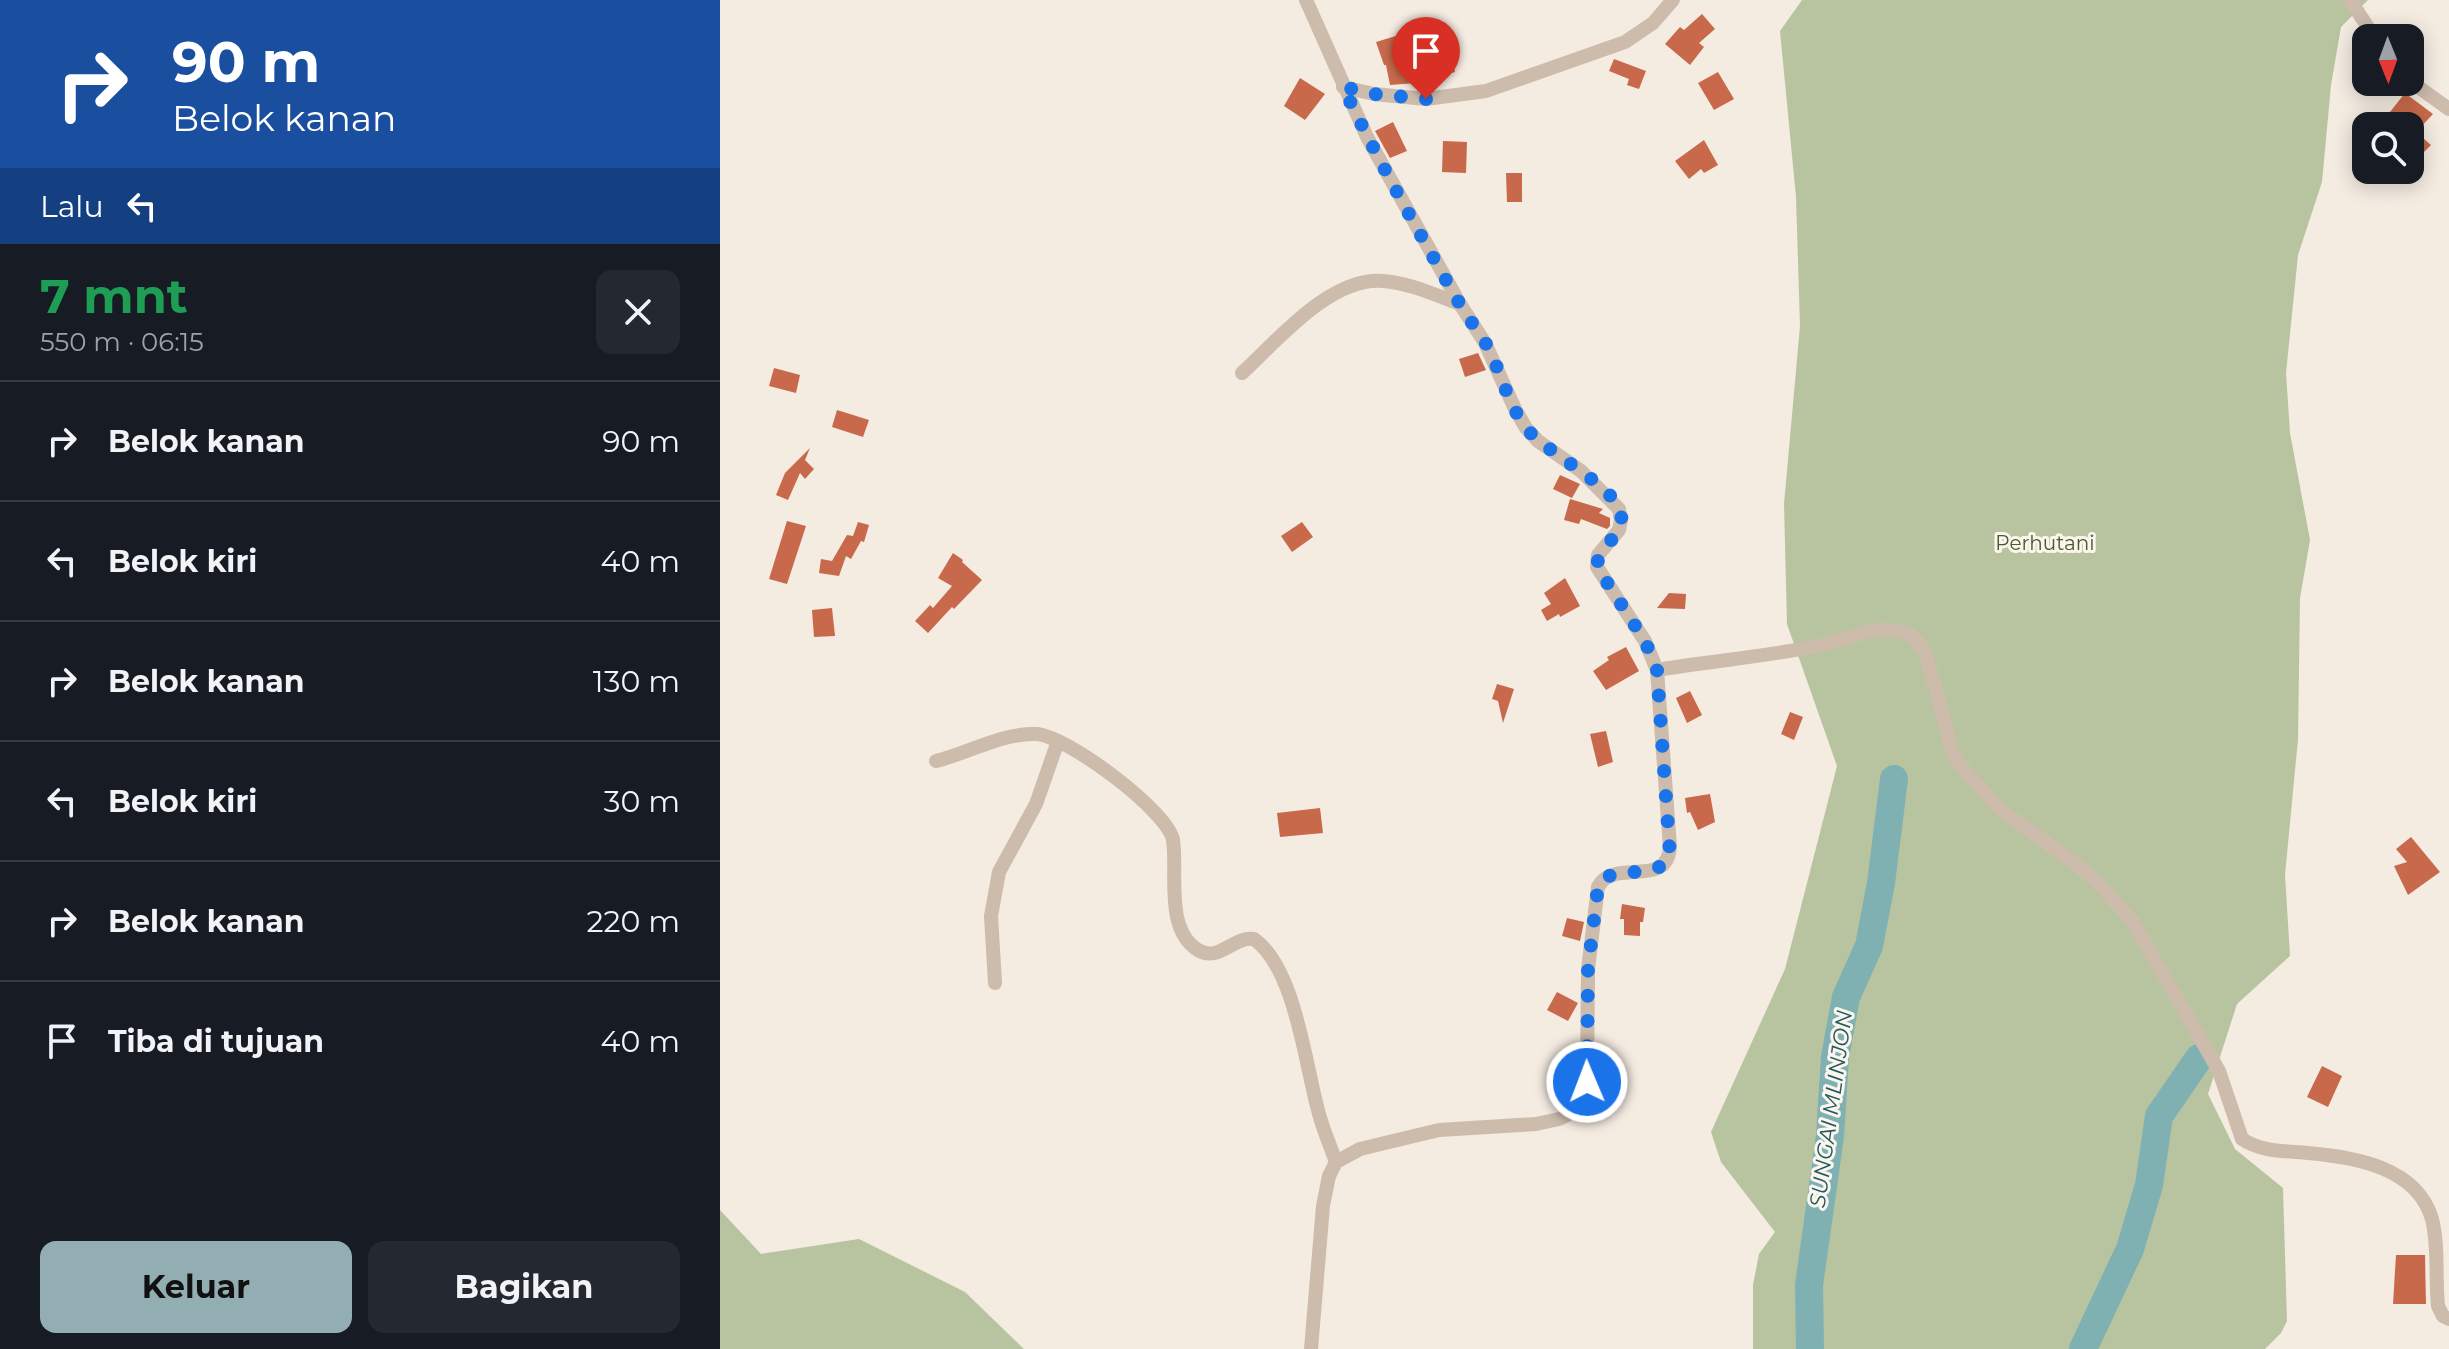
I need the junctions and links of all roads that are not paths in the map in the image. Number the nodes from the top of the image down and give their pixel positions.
1 (1306, 0) edge
2 (1673, 0) edge
3 (2350, 0) edge
4 (2366, 24) edge
5 (1343, 87) junction
6 (2424, 91) edge
7 (2449, 109) edge
8 (1460, 304) junction
9 (1242, 373) dead end
10 (1657, 670) junction
11 (1058, 741) junction
12 (936, 761) dead end
13 (995, 983) dead end
14 (1336, 1162) junction
15 (2449, 1319) edge
16 (1311, 1349) edge

1 - 5 street
2 - 5 street
3 - 4 street
5 - 8 street
6 - 7 street
8 - 9 street
8 - 10 street
10 - 14 street
10 - 15 street
11 - 12 street
11 - 13 street
11 - 14 street
14 - 16 street

